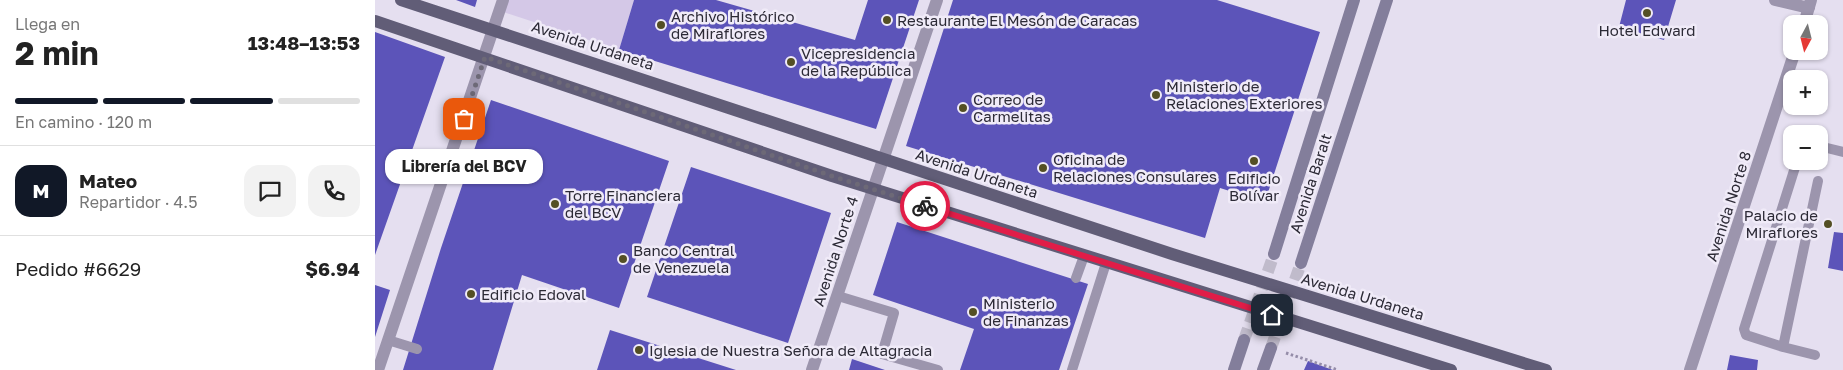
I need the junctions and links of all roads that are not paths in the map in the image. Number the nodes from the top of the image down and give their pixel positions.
1 (401, 0) edge
2 (503, 0) edge
3 (937, 0) edge
4 (1354, 0) edge
5 (1387, 0) edge
6 (1775, 0) edge
7 (1810, 4) edge
8 (375, 21) edge
9 (494, 30) junction
10 (485, 57) junction
11 (1792, 60) edge
12 (1828, 148) edge
13 (1843, 152) edge
14 (882, 159) junction
15 (1794, 170) edge
16 (1818, 181) dead end
17 (872, 189) junction
18 (1274, 254) tunnel mouth
19 (1084, 256) junction
20 (1106, 263) junction
21 (1301, 263) tunnel mouth
22 (1076, 278) dead end
23 (838, 296) junction
24 (388, 340) junction
25 (1245, 340) tunnel mouth
26 (1783, 347) junction
27 (1271, 348) tunnel mouth
28 (417, 349) dead end
29 (1815, 355) dead end
30 (379, 370) edge
31 (812, 370) edge
32 (938, 370) edge
33 (1072, 370) edge
34 (1234, 370) edge
35 (1263, 370) edge
36 (1451, 370) edge
37 (1546, 370) edge
38 (1690, 370) edge

1 - 9 main road, Avenida Urdaneta
2 - 9 street
3 - 14 street, Avenida Norte 4
4 - 18 main road, Avenida Baralt
5 - 21 main road, Avenida Baralt
6 - 7 street
8 - 10 main road
9 - 10 street
9 - 14 main road, Avenida Urdaneta
10 - 17 main road
10 - 24 street
11 - 38 street, Avenida Norte 8
12 - 13 lane
14 - 17 street, Avenida Norte 4
14 - 37 main road, Avenida Urdaneta
15 - 26 lane
16 - 26 lane
17 - 19 main road
17 - 23 street, Avenida Norte 4
19 - 20 main road
19 - 22 lane
20 - 33 lane
20 - 36 main road
23 - 31 street, Avenida Norte 4
23 - 32 lane
24 - 28 lane
24 - 30 street
25 - 34 main road
26 - 29 lane
27 - 35 main road

